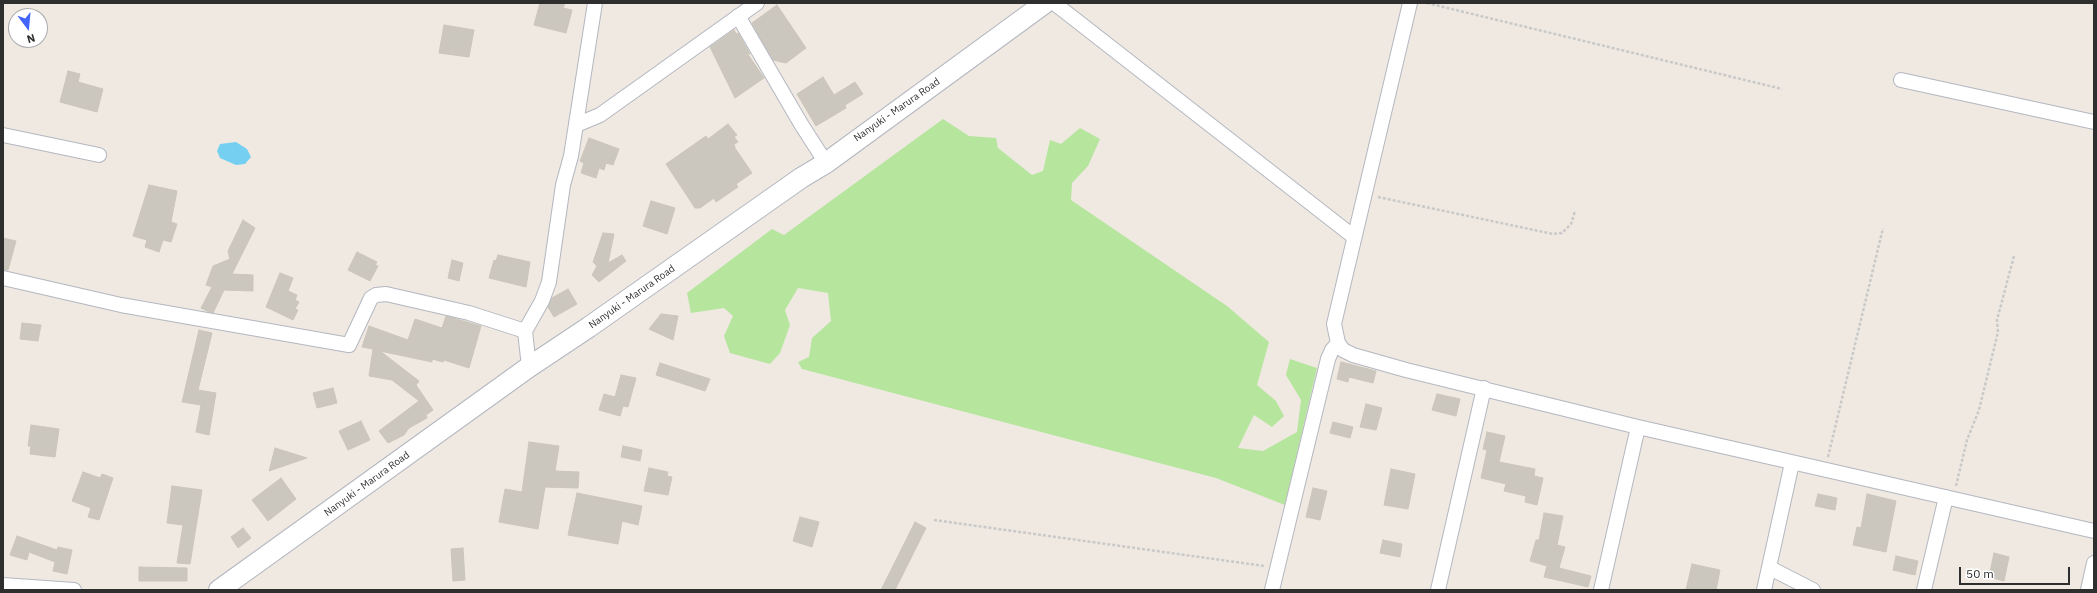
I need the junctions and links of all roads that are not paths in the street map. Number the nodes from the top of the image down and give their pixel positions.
1 (595, 3) edge
2 (757, 3) edge
3 (1045, 3) edge
4 (1054, 3) edge
5 (1410, 3) edge
6 (738, 16) junction
7 (1901, 80) dead end
8 (2094, 122) edge
9 (576, 125) junction
10 (3, 135) edge
11 (99, 155) dead end
12 (826, 163) junction
13 (1354, 237) junction
14 (3, 278) edge
15 (525, 331) junction
16 (1338, 343) junction
17 (529, 367) junction
18 (1484, 388) junction
19 (1638, 427) junction
20 (1792, 463) junction
21 (1949, 498) junction
22 (2094, 531) edge
23 (2094, 563) edge
24 (1770, 568) junction
25 (3, 585) edge
26 (74, 590) edge
27 (218, 590) edge
28 (1272, 590) edge
29 (1438, 590) edge
30 (1600, 590) edge
31 (1764, 590) edge
32 (1813, 590) edge
33 (1924, 590) edge
34 (2088, 590) edge

1 - 9 street
2 - 6 street
3 - 12 street, Nanyuki - Marura Road
4 - 13 street
5 - 13 street
6 - 9 street
6 - 12 street
7 - 8 street
9 - 15 street
10 - 11 street
12 - 17 street, Nanyuki - Marura Road
13 - 16 street
14 - 15 street
15 - 17 street
16 - 18 street
16 - 28 street
17 - 27 street, Nanyuki - Marura Road
18 - 19 street
18 - 29 street
19 - 20 street
19 - 30 street
20 - 21 street
20 - 24 street
21 - 22 street
21 - 33 street
23 - 34 street
24 - 31 street
24 - 32 street
25 - 26 street

